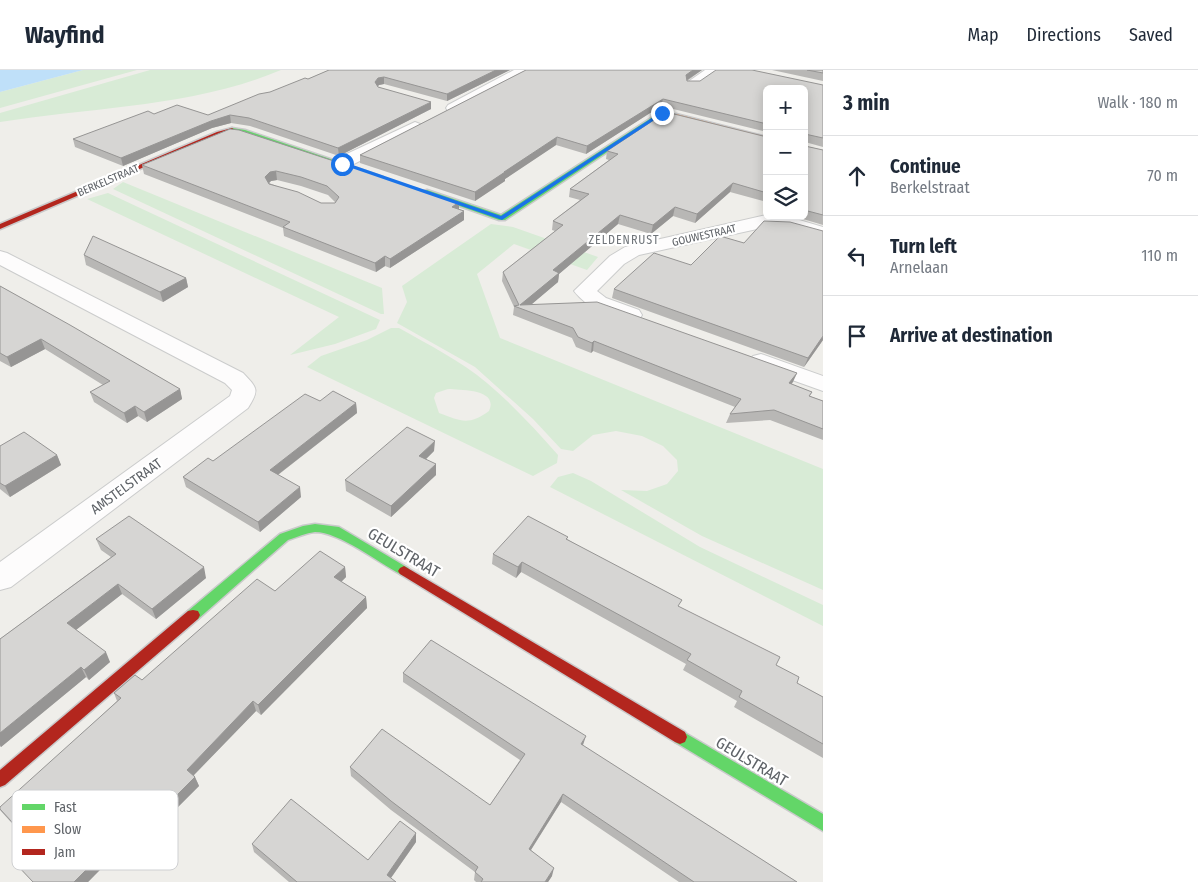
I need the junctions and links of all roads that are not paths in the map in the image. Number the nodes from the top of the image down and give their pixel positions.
1 (524, 70) edge
2 (715, 70) edge
3 (692, 84) edge
4 (445, 109) edge
5 (426, 122) edge
6 (763, 137) edge
7 (342, 164) junction
8 (393, 182) edge
9 (411, 188) edge
10 (0, 227) edge
11 (823, 233) edge
12 (0, 257) edge
13 (654, 324) edge
14 (739, 354) edge
15 (823, 384) edge
16 (0, 578) edge
17 (0, 780) edge
18 (823, 823) edge

1 - 4 street
2 - 3 street
5 - 7 street
6 - 9 street
7 - 8 street, BERKELSTRAAT
7 - 10 street, BERKELSTRAAT
11 - 13 street, GOUWESTRAAT
12 - 16 street, AMSTELSTRAAT
14 - 15 street
17 - 18 street, GEULSTRAAT

